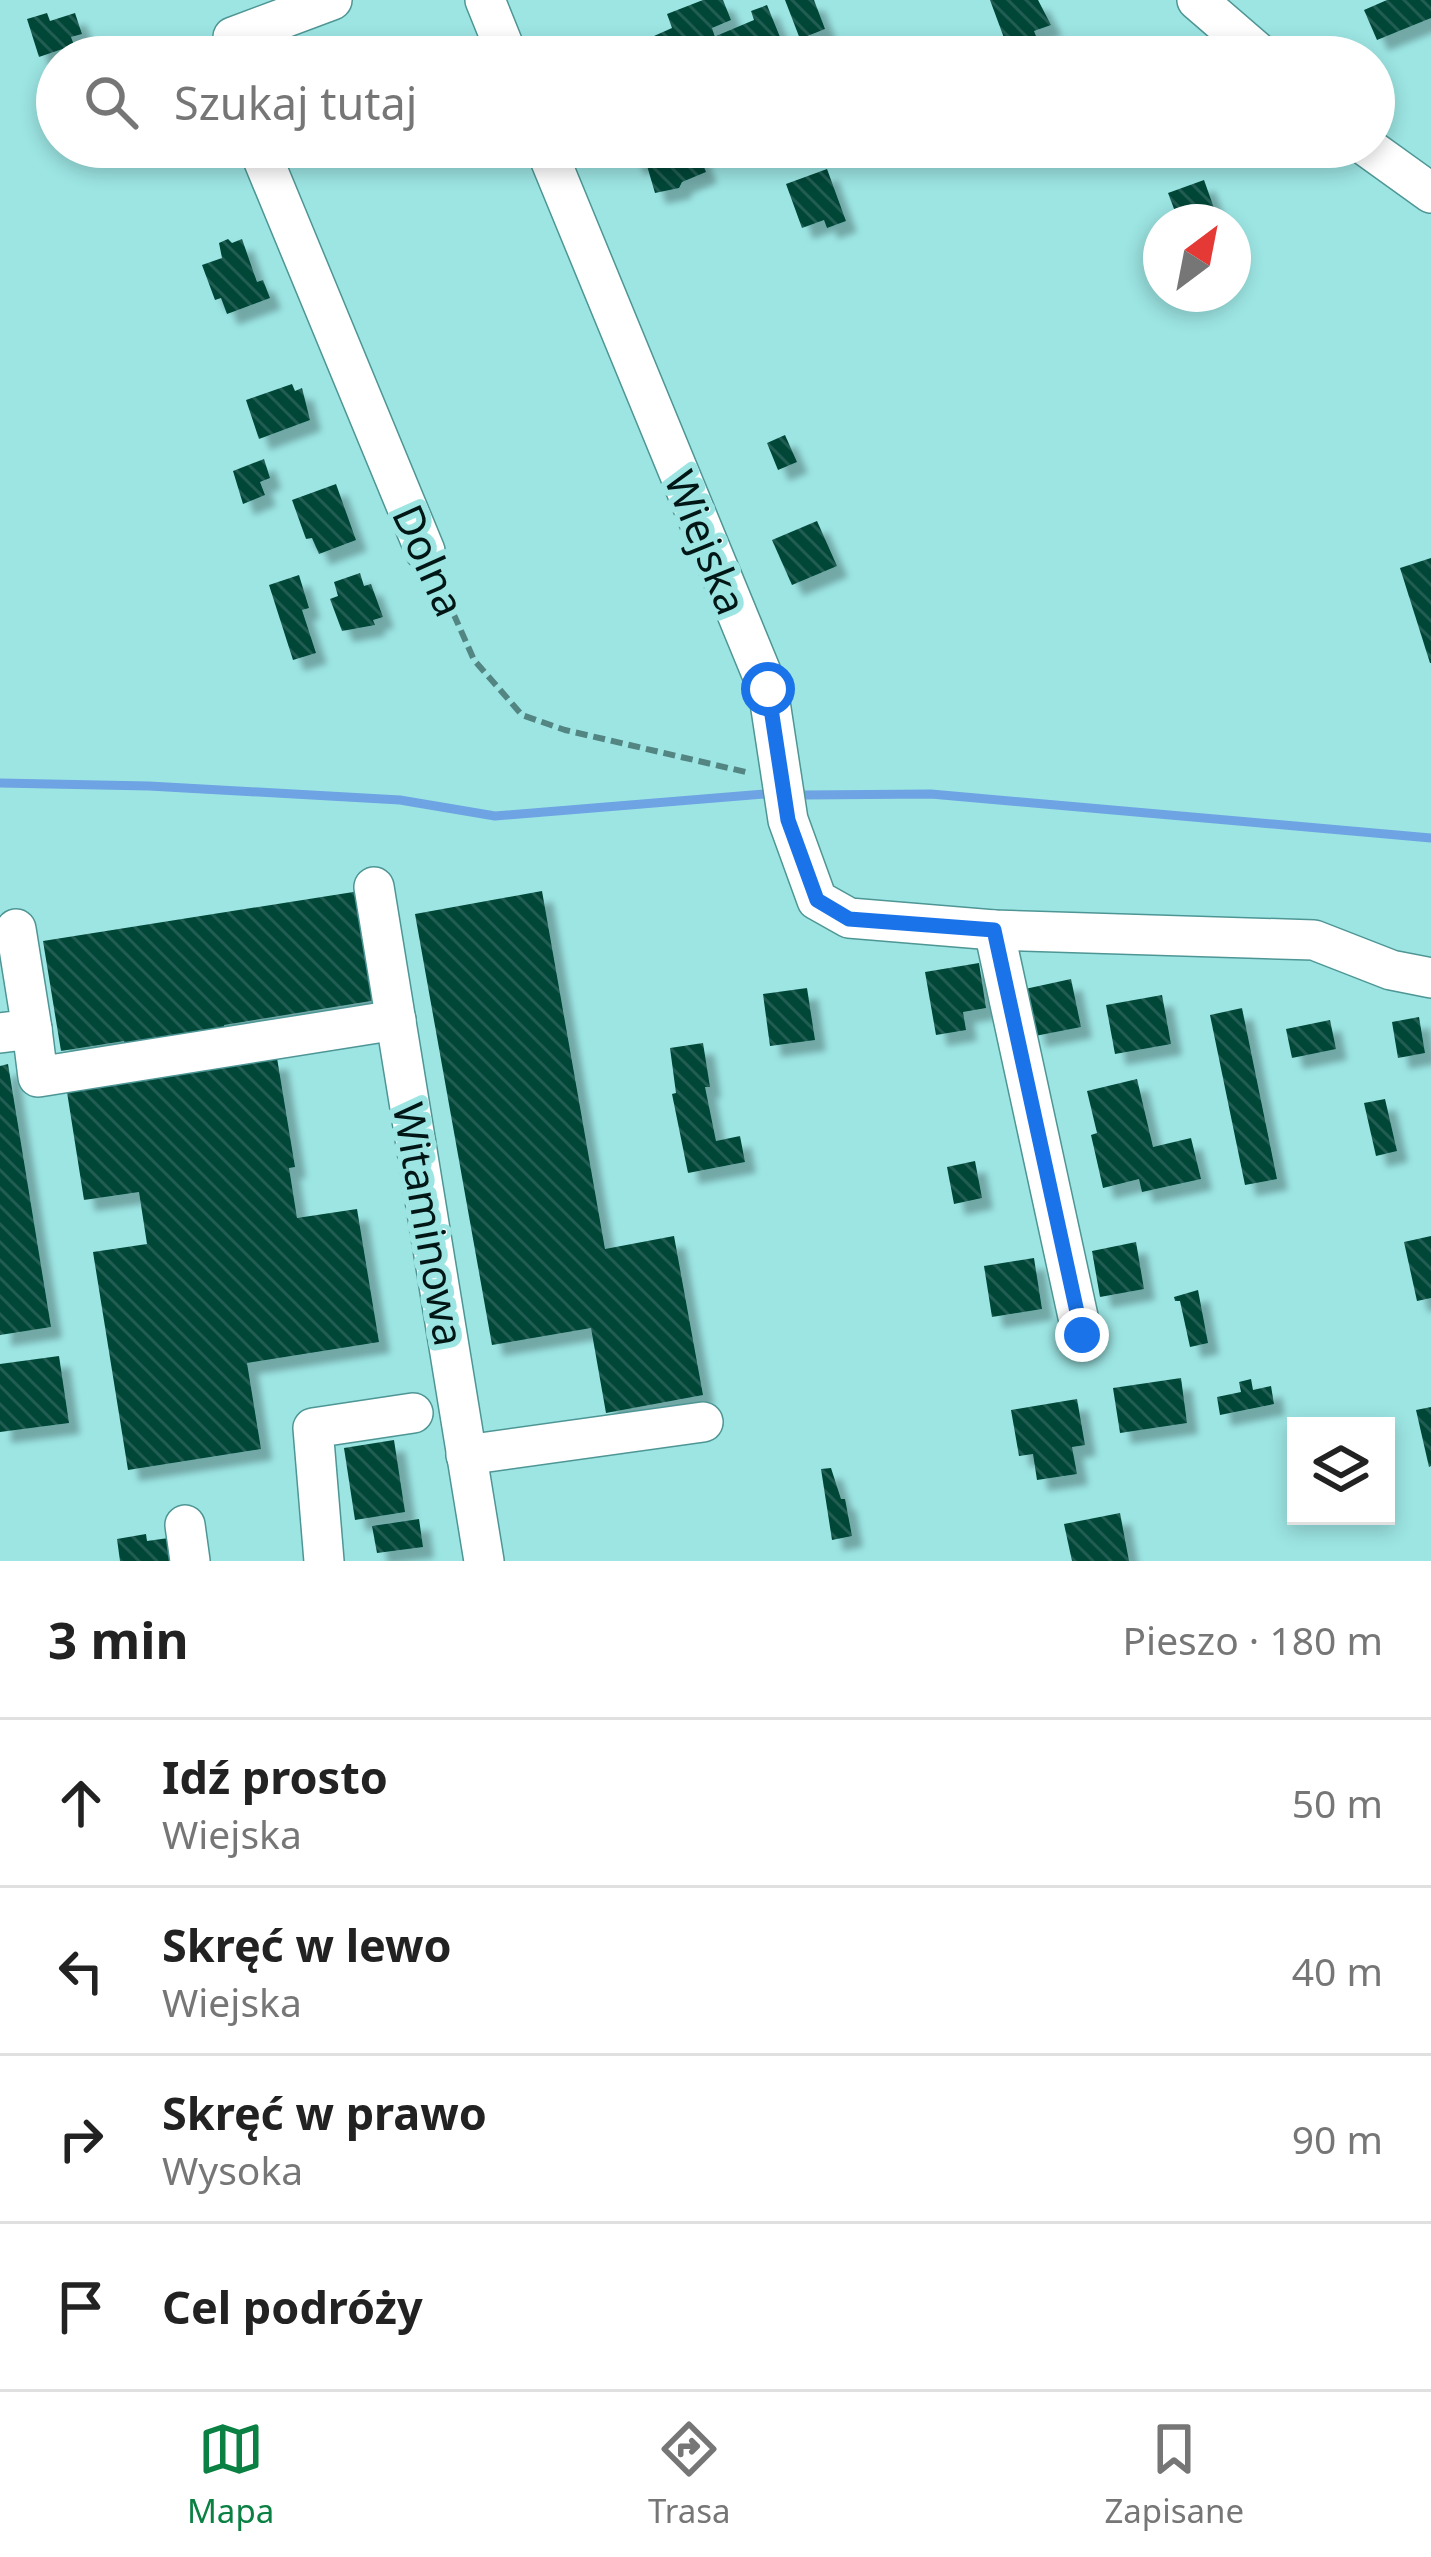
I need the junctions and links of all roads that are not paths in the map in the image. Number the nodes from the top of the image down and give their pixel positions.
1 (332, 0) edge
2 (484, 0) edge
3 (1197, 0) edge
4 (238, 36) edge
5 (499, 36) edge
6 (1239, 36) edge
7 (1395, 167) edge
8 (267, 168) edge
9 (554, 168) edge
10 (1431, 193) edge
11 (425, 551) road end
12 (374, 886) dead end
13 (16, 929) dead end
14 (994, 930) junction
15 (1431, 978) edge
16 (396, 1020) junction
17 (16, 1031) edge
18 (1082, 1335) dead end
19 (413, 1413) dead end
20 (704, 1423) dead end
21 (466, 1455) junction
22 (324, 1561) edge
23 (484, 1561) edge

1 - 4 street
2 - 5 street
3 - 6 street
7 - 10 street
8 - 11 street, Dolna
9 - 14 street, Wiejska
12 - 16 street, Witaminowa
13 - 17 street
14 - 15 street, Wiejska
14 - 18 street
16 - 17 street
16 - 21 street, Witaminowa
19 - 22 street
20 - 21 street
21 - 23 street, Witaminowa

